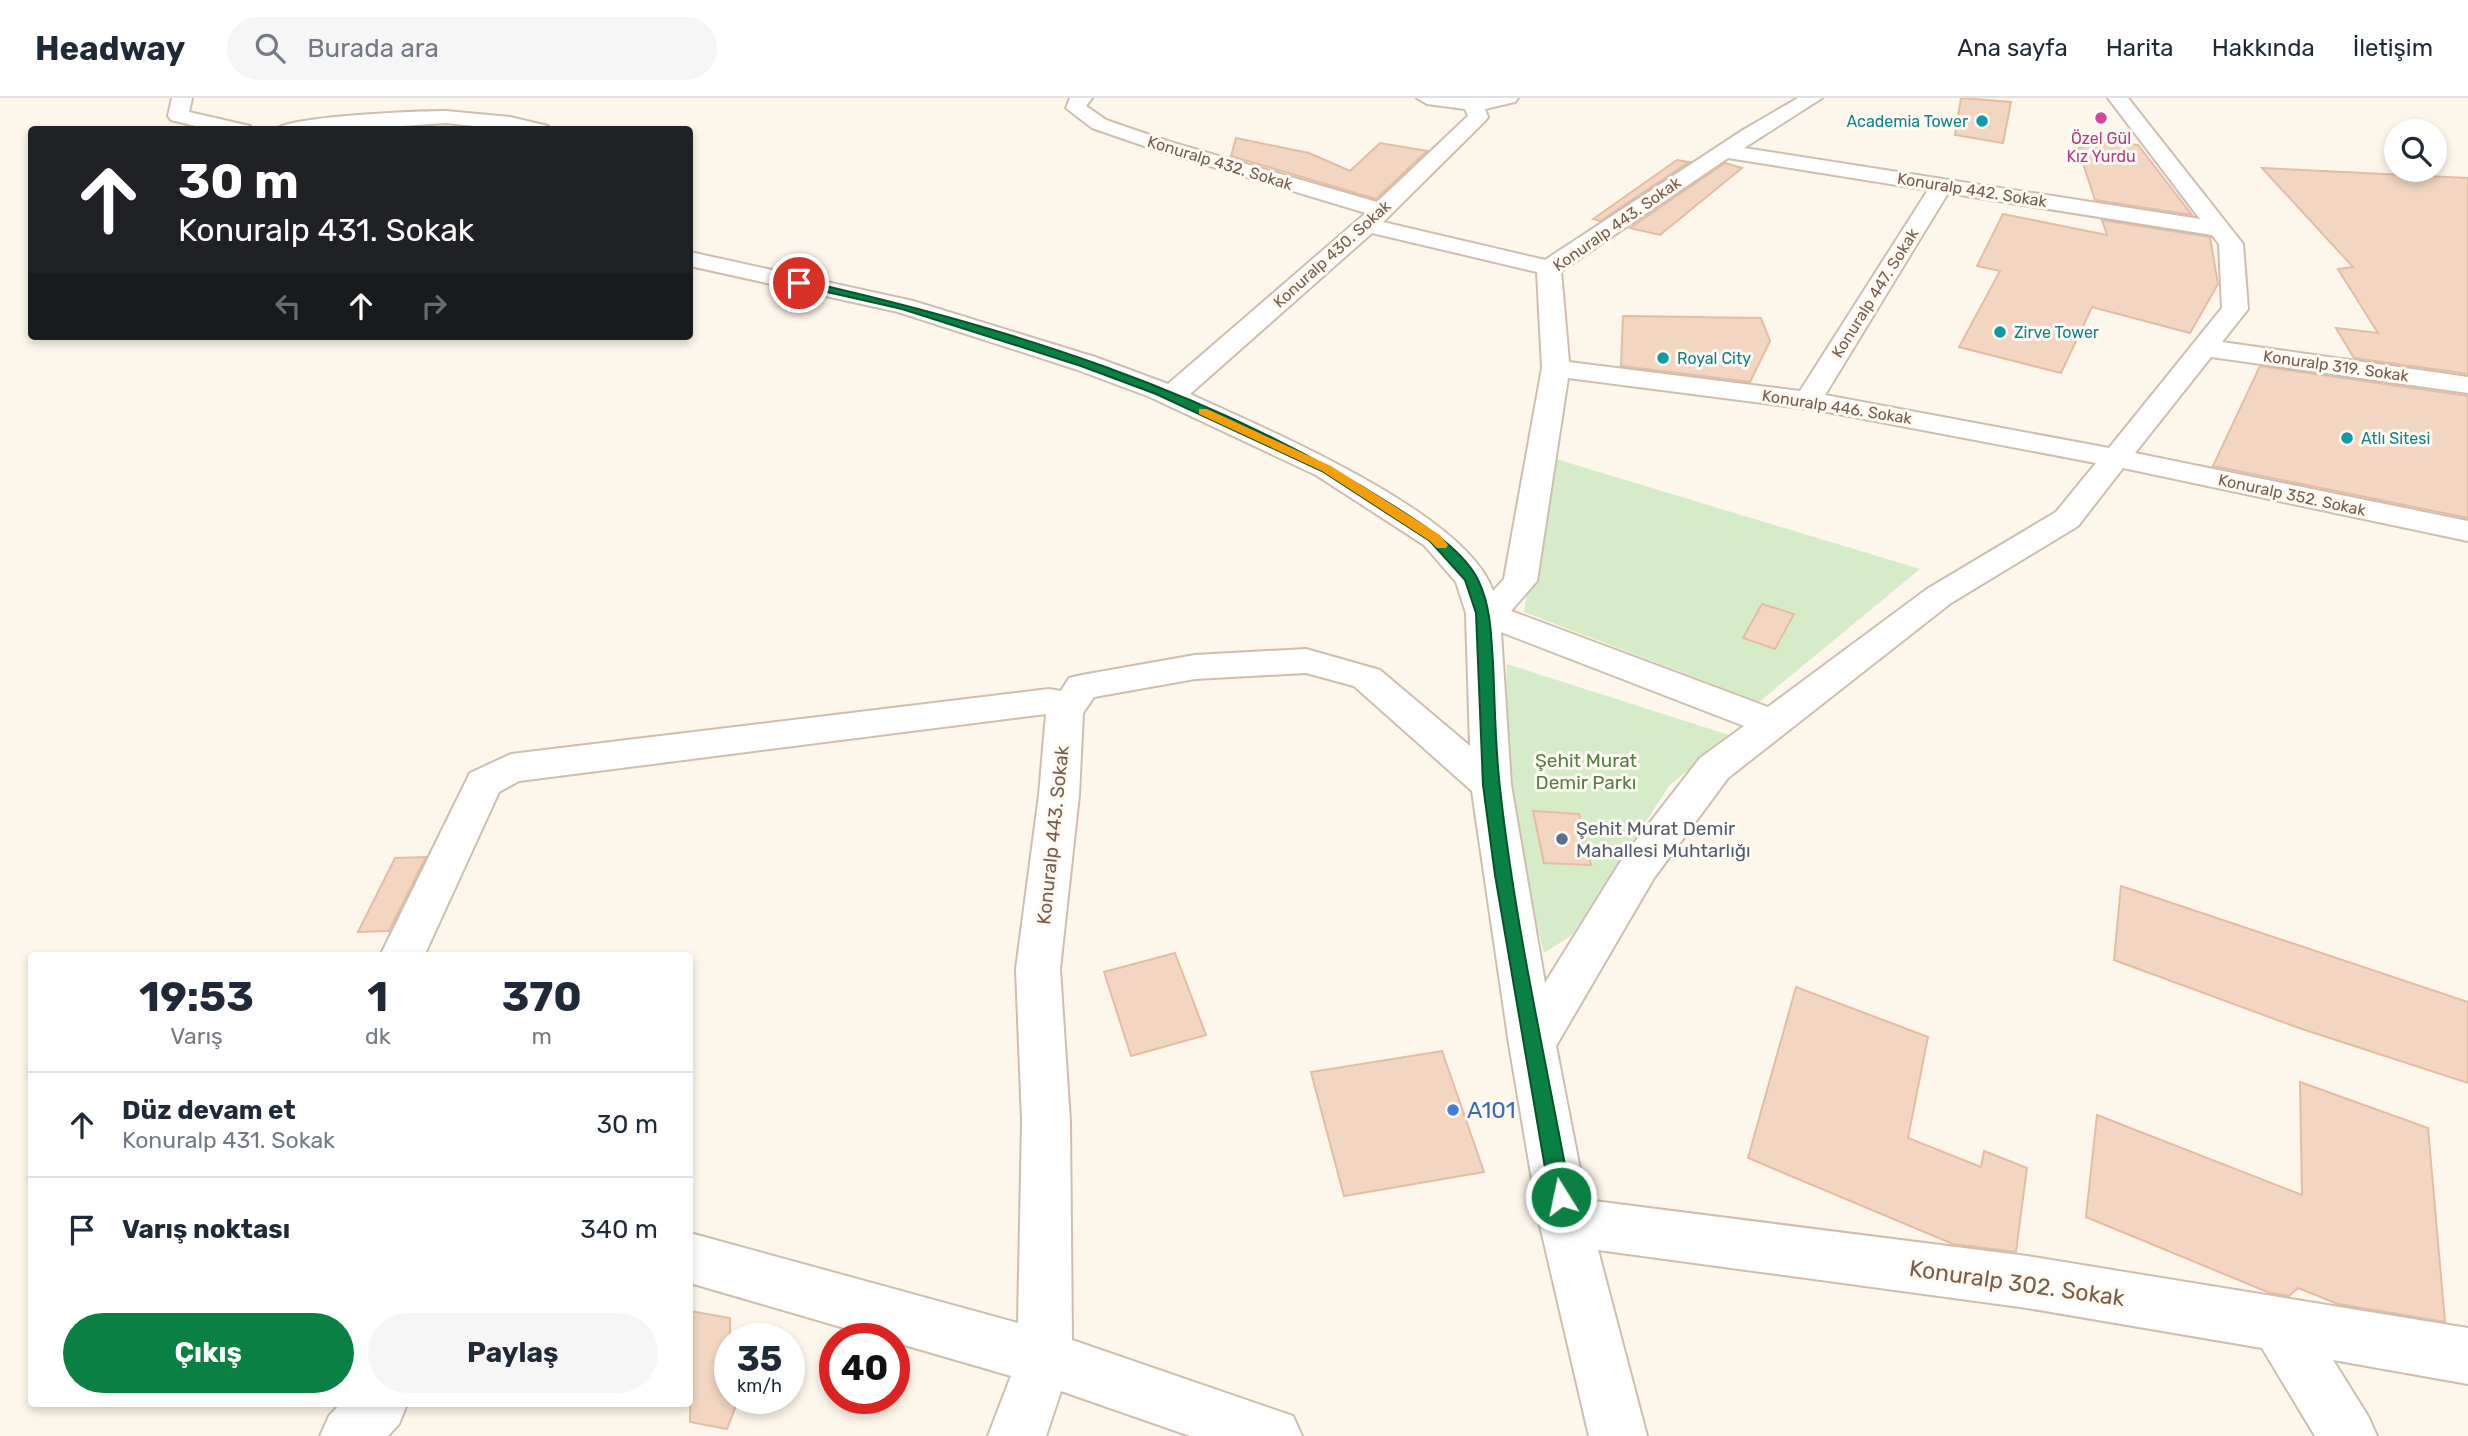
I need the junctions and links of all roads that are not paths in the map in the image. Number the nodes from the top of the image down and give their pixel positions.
1 (183, 98) edge
2 (1082, 98) edge
3 (1427, 98) edge
4 (1508, 98) edge
5 (1812, 98) edge
6 (2115, 98) edge
7 (1473, 103) junction
8 (210, 126) edge
9 (330, 126) edge
10 (525, 126) edge
11 (1725, 151) junction
12 (1942, 185) junction
13 (1374, 218) junction
14 (2219, 229) junction
15 (693, 260) edge
16 (1549, 268) junction
17 (2205, 348) junction
18 (1556, 368) junction
19 (2468, 384) edge
20 (1171, 396) junction
21 (1808, 400) junction
22 (2116, 458) junction
23 (2468, 531) edge
24 (1486, 614) junction
25 (1070, 705) junction
26 (1773, 723) junction
27 (1492, 785) junction
28 (404, 952) edge
29 (1532, 1044) junction
30 (1565, 1221) junction
31 (693, 1259) edge
32 (2278, 1324) junction
33 (2468, 1356) edge
34 (1045, 1358) junction
35 (376, 1407) edge
36 (349, 1436) edge
37 (1017, 1436) edge
38 (1273, 1436) edge
39 (1618, 1436) edge
40 (2348, 1436) edge

1 - 8 street
2 - 13 street, Konuralp 432. Sokak
3 - 7 street
4 - 7 street
5 - 11 street, Konuralp 443. Sokak
6 - 14 street
7 - 13 street, Konuralp 430. Sokak
9 - 10 street
11 - 12 street, Konuralp 442. Sokak
11 - 16 street, Konuralp 443. Sokak
12 - 14 street, Konuralp 442. Sokak
12 - 21 street, Konuralp 447. Sokak
13 - 16 street, Konuralp 432. Sokak
13 - 20 street, Konuralp 430. Sokak
14 - 17 street
15 - 20 street
16 - 18 street, Konuralp 443. Sokak
17 - 19 street, Konuralp 319. Sokak
17 - 22 street
18 - 21 street, Konuralp 446. Sokak
18 - 24 street, Konuralp 443. Sokak
20 - 24 street
21 - 22 street, Konuralp 446. Sokak
22 - 23 street, Konuralp 352. Sokak
22 - 26 street
24 - 26 street
24 - 27 street
25 - 27 street
25 - 28 street
25 - 34 street, Konuralp 443. Sokak
26 - 29 street
27 - 29 street
29 - 30 street
30 - 32 street, Konuralp 302. Sokak
30 - 39 street
31 - 34 street
32 - 33 street, Konuralp 302. Sokak
32 - 40 street
34 - 37 street, Konuralp 443. Sokak
34 - 38 street
35 - 36 street

